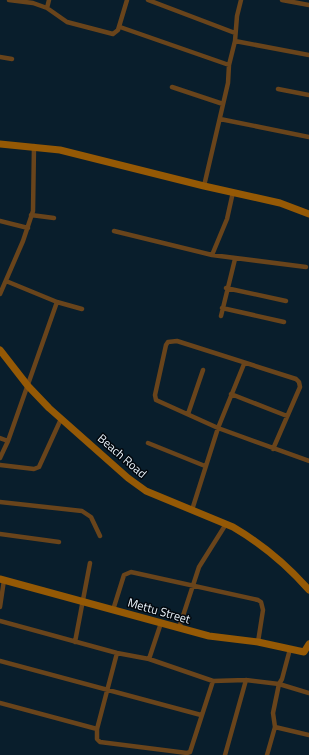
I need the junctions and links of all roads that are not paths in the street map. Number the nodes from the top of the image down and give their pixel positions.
1 (9, 0) edge
2 (49, 0) edge
3 (127, 0) edge
4 (148, 0) edge
5 (241, 0) edge
6 (282, 0) edge
7 (309, 5) edge
8 (47, 8) junction
9 (120, 26) junction
10 (234, 33) junction
11 (235, 41) junction
12 (309, 55) edge
13 (0, 57) edge
14 (12, 59) dead end
15 (229, 65) junction
16 (172, 87) dead end
17 (278, 89) dead end
18 (309, 95) edge
19 (223, 104) junction
20 (220, 119) junction
21 (309, 137) edge
22 (0, 144) edge
23 (34, 146) junction
24 (204, 186) junction
25 (232, 192) junction
26 (309, 214) edge
27 (31, 215) junction
28 (54, 218) dead end
29 (0, 221) edge
30 (28, 228) junction
31 (114, 231) dead end
32 (212, 255) junction
33 (235, 259) junction
34 (306, 267) dead end
35 (6, 280) junction
36 (226, 288) junction
37 (0, 294) edge
38 (286, 301) dead end
39 (57, 302) junction
40 (222, 308) junction
41 (82, 309) dead end
42 (221, 316) dead end
43 (284, 322) dead end
44 (0, 350) edge
45 (244, 364) junction
46 (203, 370) dead end
47 (28, 386) junction
48 (231, 394) junction
49 (188, 414) junction
50 (288, 416) junction
51 (61, 418) junction
52 (218, 428) junction
53 (0, 438) edge
54 (8, 441) junction
55 (148, 443) dead end
56 (274, 449) junction
57 (0, 458) edge
58 (309, 461) edge
59 (0, 465) edge
60 (205, 466) junction
61 (0, 502) edge
62 (192, 510) junction
63 (226, 524) junction
64 (0, 534) edge
65 (100, 536) dead end
66 (59, 542) dead end
67 (90, 563) dead end
68 (2, 580) edge
69 (192, 585) junction
70 (309, 590) edge
71 (83, 603) junction
72 (0, 607) edge
73 (113, 610) junction
74 (0, 621) edge
75 (161, 623) junction
76 (178, 628) junction
77 (75, 642) junction
78 (258, 642) junction
79 (309, 644) edge
80 (290, 649) junction
81 (117, 653) junction
82 (307, 653) edge
83 (149, 659) junction
84 (0, 661) edge
85 (246, 680) junction
86 (213, 681) junction
87 (279, 684) junction
88 (107, 691) junction
89 (309, 692) edge
90 (0, 703) edge
91 (201, 715) junction
92 (275, 727) junction
93 (97, 729) junction
94 (309, 735) edge
95 (225, 755) edge
96 (267, 755) edge

1 - 8 street
2 - 8 street
3 - 9 street
4 - 10 street
5 - 10 street
6 - 7 street
8 - 9 street
9 - 15 street
10 - 11 street
11 - 12 street
11 - 15 street
13 - 14 street
15 - 19 street
16 - 19 street
17 - 18 street
19 - 20 street
20 - 21 street
20 - 24 street
22 - 23 street
23 - 24 street
23 - 27 street
24 - 25 street
25 - 26 street
25 - 32 street
27 - 28 street
27 - 30 street
29 - 30 street
30 - 35 street
31 - 32 street
32 - 33 street
33 - 34 street
33 - 36 street
35 - 37 street
35 - 39 street
36 - 38 street
36 - 40 street
39 - 41 street
39 - 47 street
40 - 42 street
40 - 43 street
44 - 47 street, Beach Road
45 - 48 street
45 - 49 street
45 - 50 street
46 - 49 street
47 - 51 street, Beach Road
47 - 54 street
48 - 50 street
48 - 52 street
49 - 52 street
50 - 56 street
51 - 59 street
51 - 62 street, Beach Road
52 - 56 street
52 - 60 street
53 - 54 street
54 - 57 street
55 - 60 street
56 - 58 street
60 - 62 street
61 - 65 street
62 - 63 street, Beach Road
63 - 69 street
63 - 70 street, Beach Road
64 - 66 street
67 - 71 street
68 - 71 street, Mettu Street
68 - 72 street
69 - 73 street
69 - 76 street
69 - 78 street
71 - 73 street, Mettu Street
71 - 77 street
73 - 75 street, Mettu Street
74 - 77 street
75 - 76 street, Mettu Street
75 - 83 street
76 - 78 street, Mettu Street
77 - 81 street
78 - 80 street, Mettu Street
79 - 82 street, Mettu Street
80 - 82 street, Mettu Street
80 - 87 street
81 - 83 street
81 - 88 street
83 - 86 street
84 - 88 street
85 - 86 street
85 - 87 street
85 - 95 street
86 - 91 street
87 - 89 street
87 - 92 street
88 - 91 street
88 - 93 street
90 - 93 street
91 - 93 street
92 - 94 street
92 - 96 street

